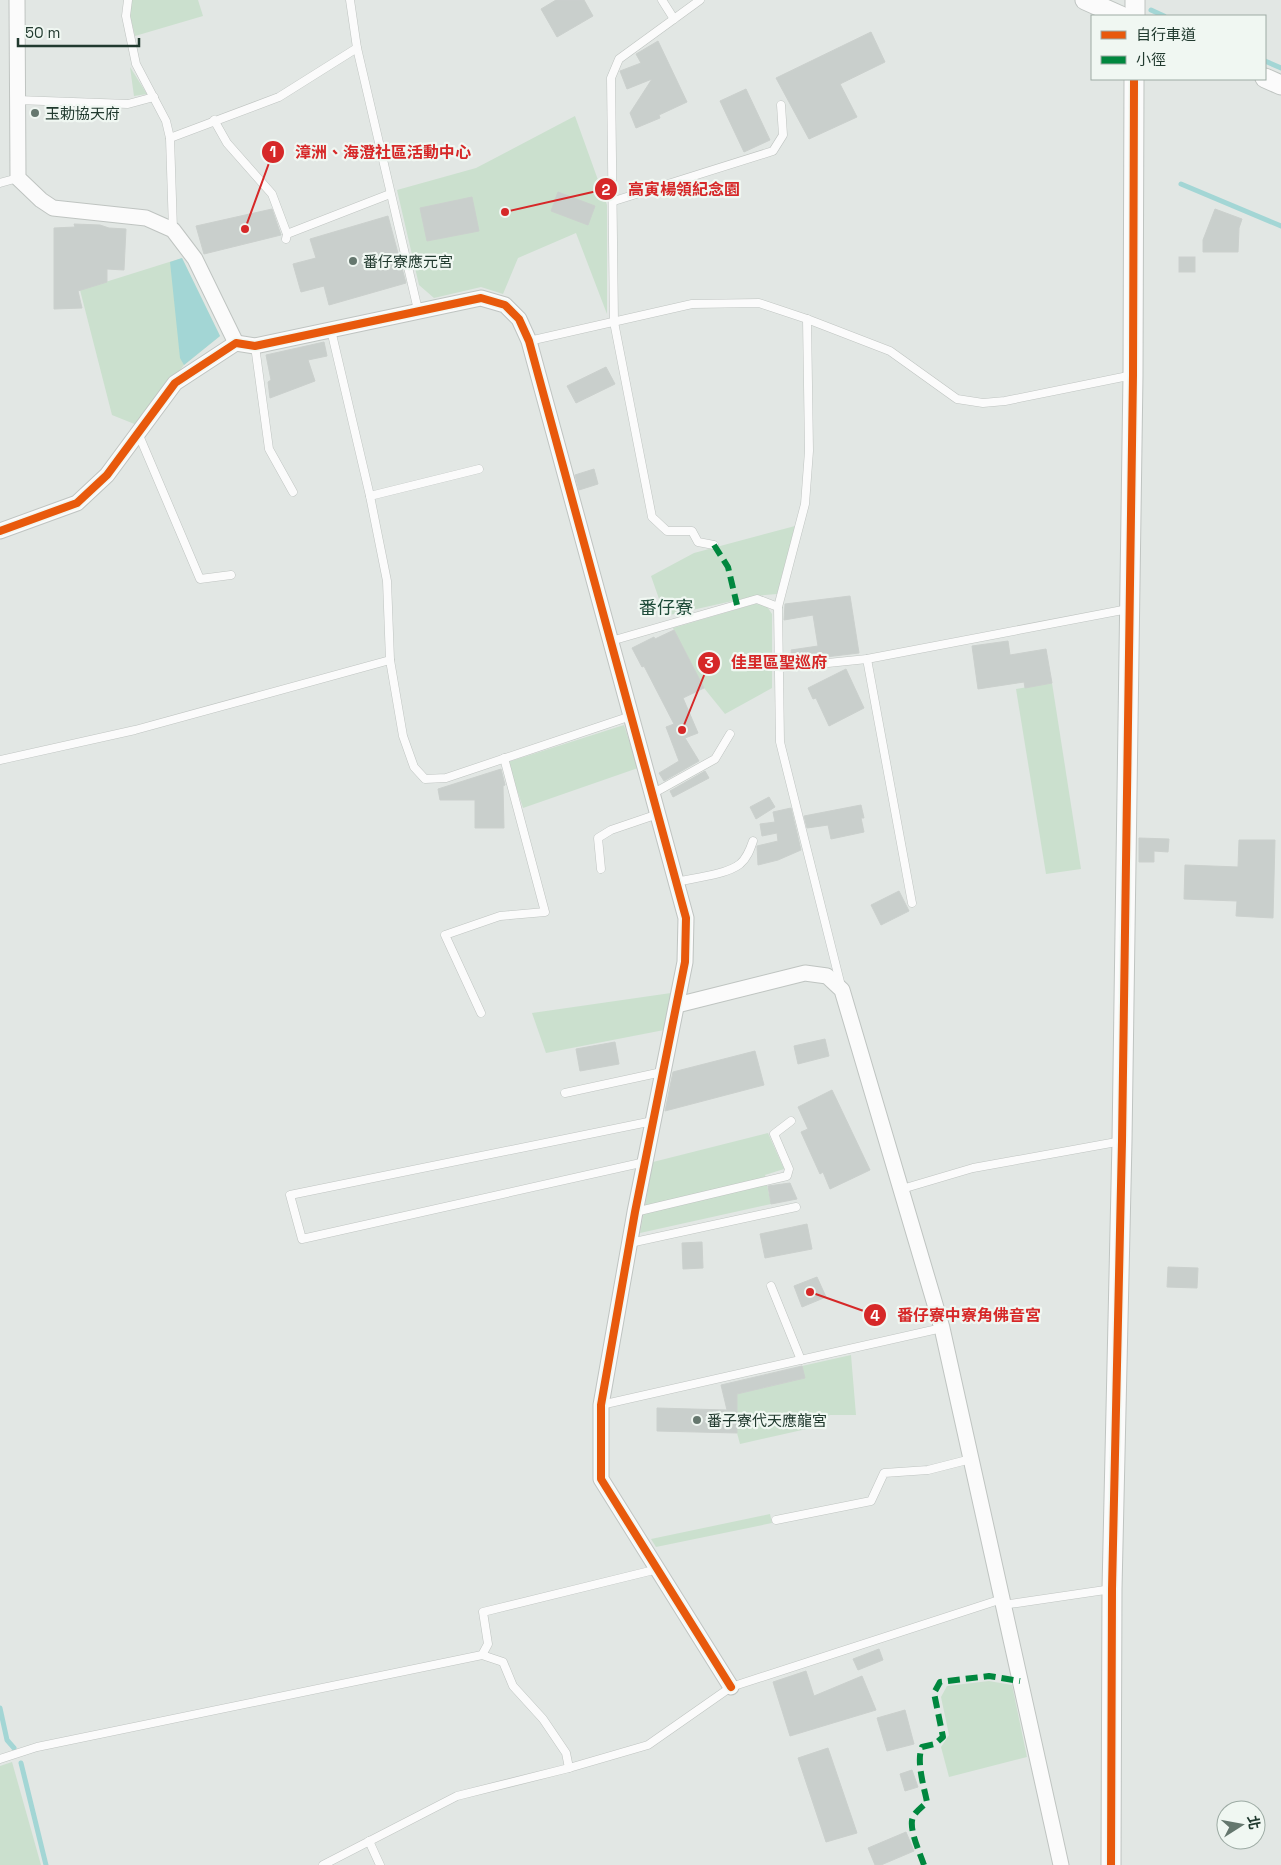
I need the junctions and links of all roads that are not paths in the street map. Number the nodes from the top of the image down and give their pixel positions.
1 (17, 0) edge
2 (128, 0) edge
3 (350, 0) edge
4 (662, 0) edge
5 (700, 0) edge
6 (1085, 0) edge
7 (1135, 0) edge
8 (1119, 15) edge
9 (1135, 15) edge
10 (674, 19) junction
11 (357, 48) junction
12 (1266, 78) edge
13 (1134, 80) edge
14 (1281, 85) edge
15 (154, 97) junction
16 (16, 100) junction
17 (781, 105) dead end
18 (214, 120) junction
19 (170, 138) junction
20 (18, 178) junction
21 (0, 183) edge
22 (390, 194) junction
23 (614, 201) junction
24 (173, 230) junction
25 (418, 310) junction
26 (807, 319) junction
27 (614, 322) junction
28 (331, 330) junction
29 (529, 341) junction
30 (236, 343) junction
31 (255, 346) junction
32 (1133, 375) junction
33 (138, 433) junction
34 (479, 469) dead end
35 (293, 492) dead end
36 (370, 496) junction
37 (0, 531) edge
38 (714, 545) dead end
39 (231, 575) dead end
40 (778, 607) junction
41 (1128, 610) junction
42 (610, 641) junction
43 (867, 659) junction
44 (390, 660) junction
45 (779, 668) junction
46 (631, 716) junction
47 (730, 734) dead end
48 (504, 758) junction
49 (0, 760) edge
50 (652, 794) junction
51 (658, 814) junction
52 (753, 841) dead end
53 (601, 869) dead end
54 (676, 882) junction
55 (912, 903) dead end
56 (842, 990) junction
57 (677, 1005) junction
58 (481, 1013) dead end
59 (662, 1072) junction
60 (565, 1093) dead end
61 (653, 1120) junction
62 (792, 1121) dead end
63 (1122, 1141) junction
64 (644, 1162) junction
65 (902, 1189) junction
66 (796, 1207) dead end
67 (635, 1212) junction
68 (630, 1243) junction
69 (771, 1286) dead end
70 (942, 1328) junction
71 (801, 1360) junction
72 (601, 1405) junction
73 (971, 1459) junction
74 (776, 1520) dead end
75 (658, 1570) junction
76 (1112, 1589) junction
77 (1002, 1602) junction
78 (482, 1654) junction
79 (732, 1687) junction
80 (0, 1759) edge
81 (569, 1768) junction
82 (369, 1841) junction
83 (323, 1865) edge
84 (380, 1865) edge
85 (1060, 1865) edge
86 (1111, 1865) edge

1 - 16 street
2 - 15 lane
3 - 11 lane
4 - 10 lane
5 - 10 lane
6 - 8 street
7 - 9 street
10 - 23 lane
11 - 18 lane
11 - 22 lane
12 - 14 street
13 - 32 street
15 - 16 lane
15 - 19 lane
16 - 20 street
17 - 23 lane
18 - 19 lane
18 - 22 lane
19 - 24 lane
20 - 21 lane
20 - 24 street
22 - 25 lane
23 - 27 lane
24 - 30 street
25 - 28 street
25 - 29 street
26 - 27 lane
26 - 32 lane
26 - 40 lane
27 - 29 lane
27 - 38 lane
28 - 31 street
28 - 36 lane
29 - 42 street
30 - 31 street
30 - 33 street
31 - 35 lane
32 - 41 street
33 - 37 street
33 - 39 lane
34 - 36 lane
36 - 44 lane
40 - 42 lane
40 - 45 lane
41 - 43 lane
41 - 63 street
42 - 46 street
43 - 45 lane
43 - 55 lane
44 - 48 lane
44 - 49 lane
45 - 56 lane
46 - 48 lane
46 - 50 street
47 - 50 lane
48 - 58 lane
50 - 51 street
51 - 53 lane
51 - 54 street
52 - 54 lane
54 - 57 street
56 - 57 street
56 - 65 street
57 - 59 street
59 - 60 lane
59 - 61 street
61 - 64 street
61 - 64 lane
62 - 67 lane
63 - 65 lane
63 - 76 street
64 - 67 street
65 - 70 street
66 - 68 lane
67 - 68 street
68 - 72 street
69 - 71 lane
70 - 71 lane
70 - 73 street
71 - 72 lane
72 - 75 street
73 - 74 lane
73 - 77 street
75 - 78 lane
75 - 79 street
76 - 77 lane
76 - 86 street
77 - 79 lane
77 - 85 street
78 - 80 lane
78 - 81 lane
79 - 81 lane
81 - 82 lane
82 - 83 lane
82 - 84 lane

